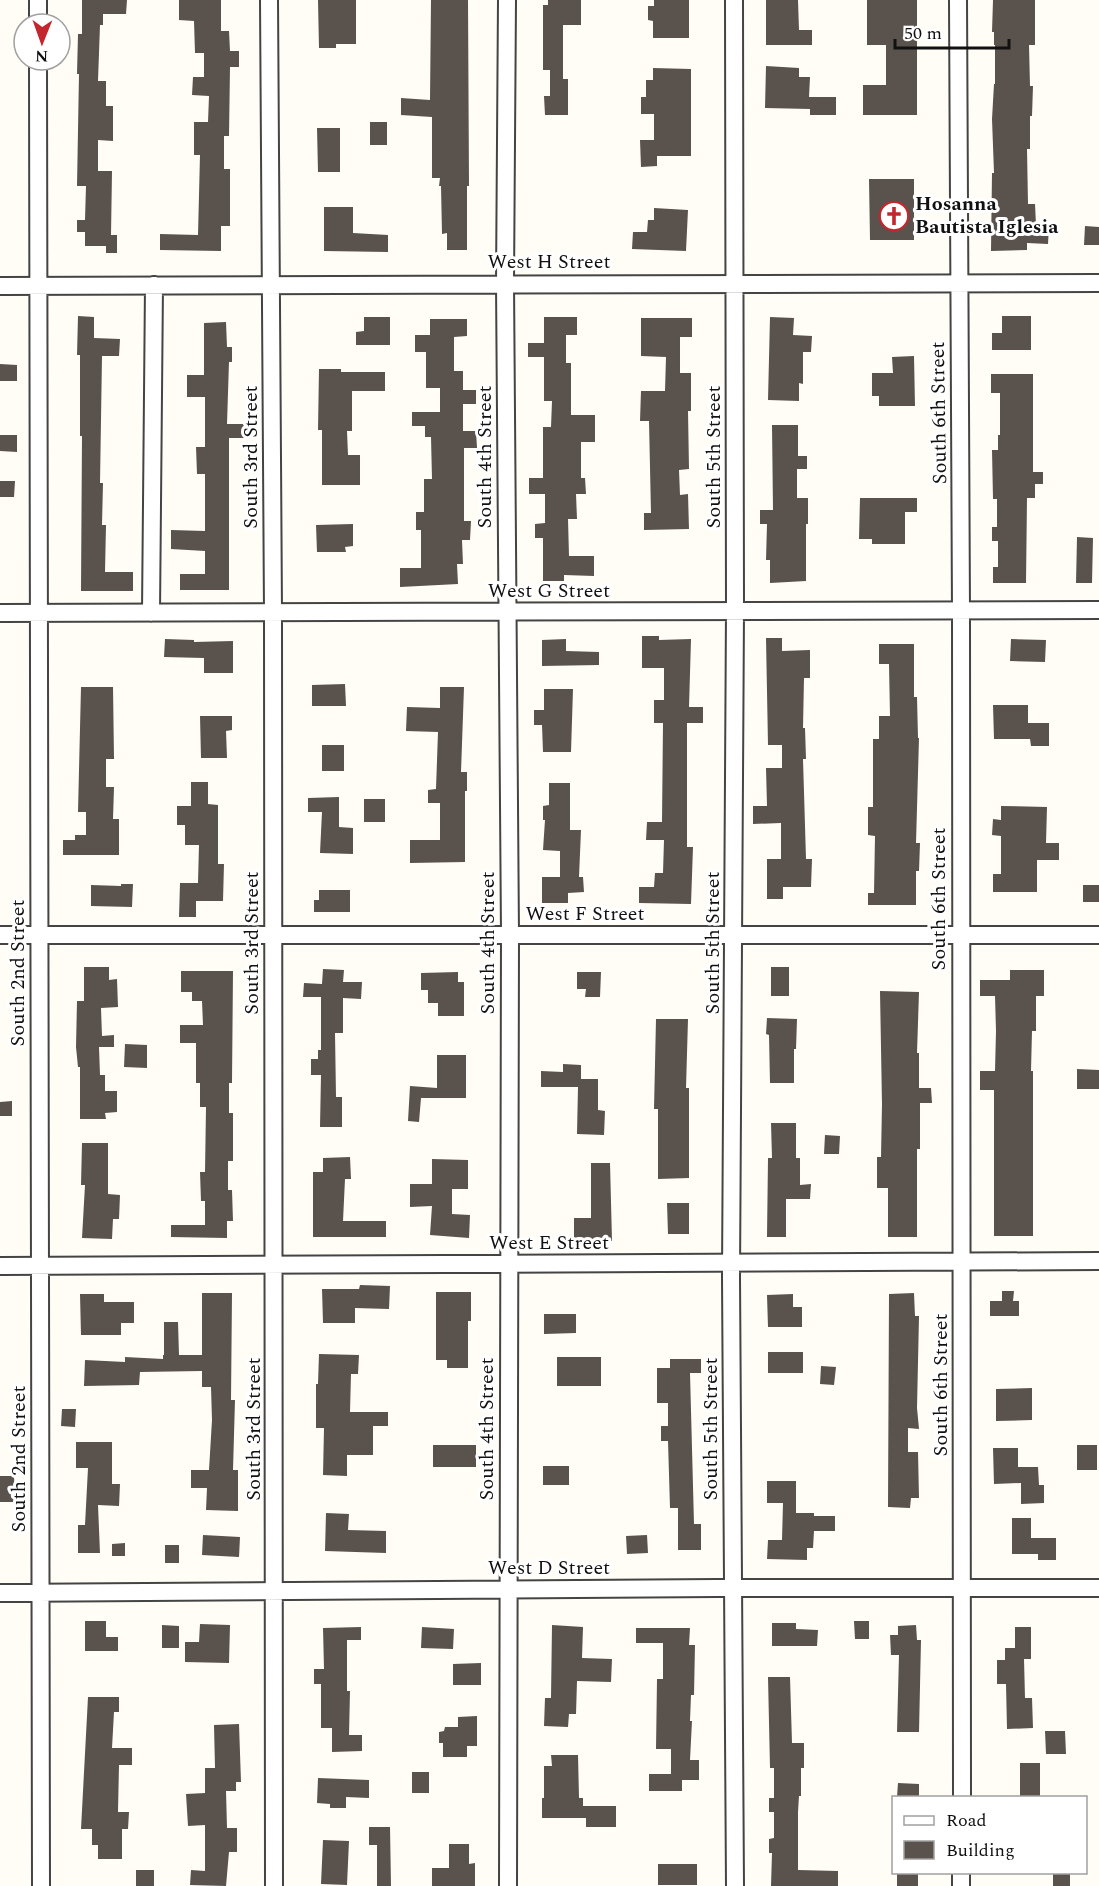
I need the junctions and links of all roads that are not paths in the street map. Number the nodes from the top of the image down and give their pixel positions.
1 (268, 0) edge
2 (507, 0) edge
3 (734, 0) edge
4 (958, 0) edge
5 (38, 72) edge
6 (505, 283) junction
7 (734, 283) junction
8 (958, 283) junction
9 (1099, 283) edge
10 (271, 284) junction
11 (154, 285) junction
12 (0, 286) edge
13 (37, 286) junction
14 (961, 610) junction
15 (1099, 610) edge
16 (735, 611) junction
17 (273, 612) junction
18 (507, 612) junction
19 (0, 613) edge
20 (39, 613) junction
21 (151, 613) junction
22 (0, 935) edge
23 (39, 935) junction
24 (272, 935) junction
25 (510, 935) junction
26 (734, 935) junction
27 (960, 935) junction
28 (1099, 935) edge
29 (1099, 1261) edge
30 (962, 1262) junction
31 (731, 1263) junction
32 (509, 1264) junction
33 (274, 1265) junction
34 (0, 1266) edge
35 (40, 1266) junction
36 (962, 1587) junction
37 (734, 1588) junction
38 (1099, 1588) edge
39 (507, 1589) junction
40 (275, 1591) junction
41 (0, 1593) edge
42 (40, 1593) junction
43 (962, 1796) edge
44 (41, 1886) edge
45 (274, 1886) edge
46 (508, 1886) edge
47 (735, 1886) edge

1 - 10 street, South 3rd Street
2 - 6 street, South 4th Street
3 - 7 street, South 5th Street
4 - 8 street, South 6th Street
5 - 13 street, South 2nd Street
6 - 7 street, West H Street
6 - 10 street, West H Street
6 - 18 street, South 4th Street
7 - 8 street, West H Street
7 - 16 street, South 5th Street
8 - 9 street, West H Street
8 - 14 street, South 6th Street
10 - 11 street, West H Street
10 - 17 street, South 3rd Street
11 - 13 street, West H Street
11 - 21 street
12 - 13 street, West H Street
13 - 20 street, South 2nd Street
14 - 15 street, West G Street
14 - 16 street, West G Street
14 - 27 street, South 6th Street
16 - 18 street, West G Street
16 - 26 street, South 5th Street
17 - 18 street, West G Street
17 - 21 street, West G Street
17 - 24 street, South 3rd Street
18 - 25 street, South 4th Street
19 - 20 street, West G Street
20 - 21 street, West G Street
20 - 23 street, South 2nd Street
22 - 23 street, West F Street
23 - 24 street, West F Street
23 - 35 street, South 2nd Street
24 - 25 street, West F Street
24 - 33 street, South 3rd Street
25 - 26 street, West F Street
25 - 32 street, South 4th Street
26 - 27 street, West F Street
26 - 31 street, South 5th Street
27 - 28 street, West F Street
27 - 30 street, South 6th Street
29 - 30 street, West E Street
30 - 31 street, West E Street
30 - 36 street, South 6th Street
31 - 32 street, West E Street
31 - 37 street, South 5th Street
32 - 33 street, West E Street
32 - 39 street, South 4th Street
33 - 35 street, West E Street
33 - 40 street, South 3rd Street
34 - 35 street, West E Street
35 - 42 street, South 2nd Street
36 - 37 street, West D Street
36 - 38 street, West D Street
36 - 43 street, South 6th Street
37 - 39 street, West D Street
37 - 47 street, South 5th Street
39 - 40 street, West D Street
39 - 46 street, South 4th Street
40 - 42 street, West D Street
40 - 45 street, South 3rd Street
41 - 42 street, West D Street
42 - 44 street, South 2nd Street

